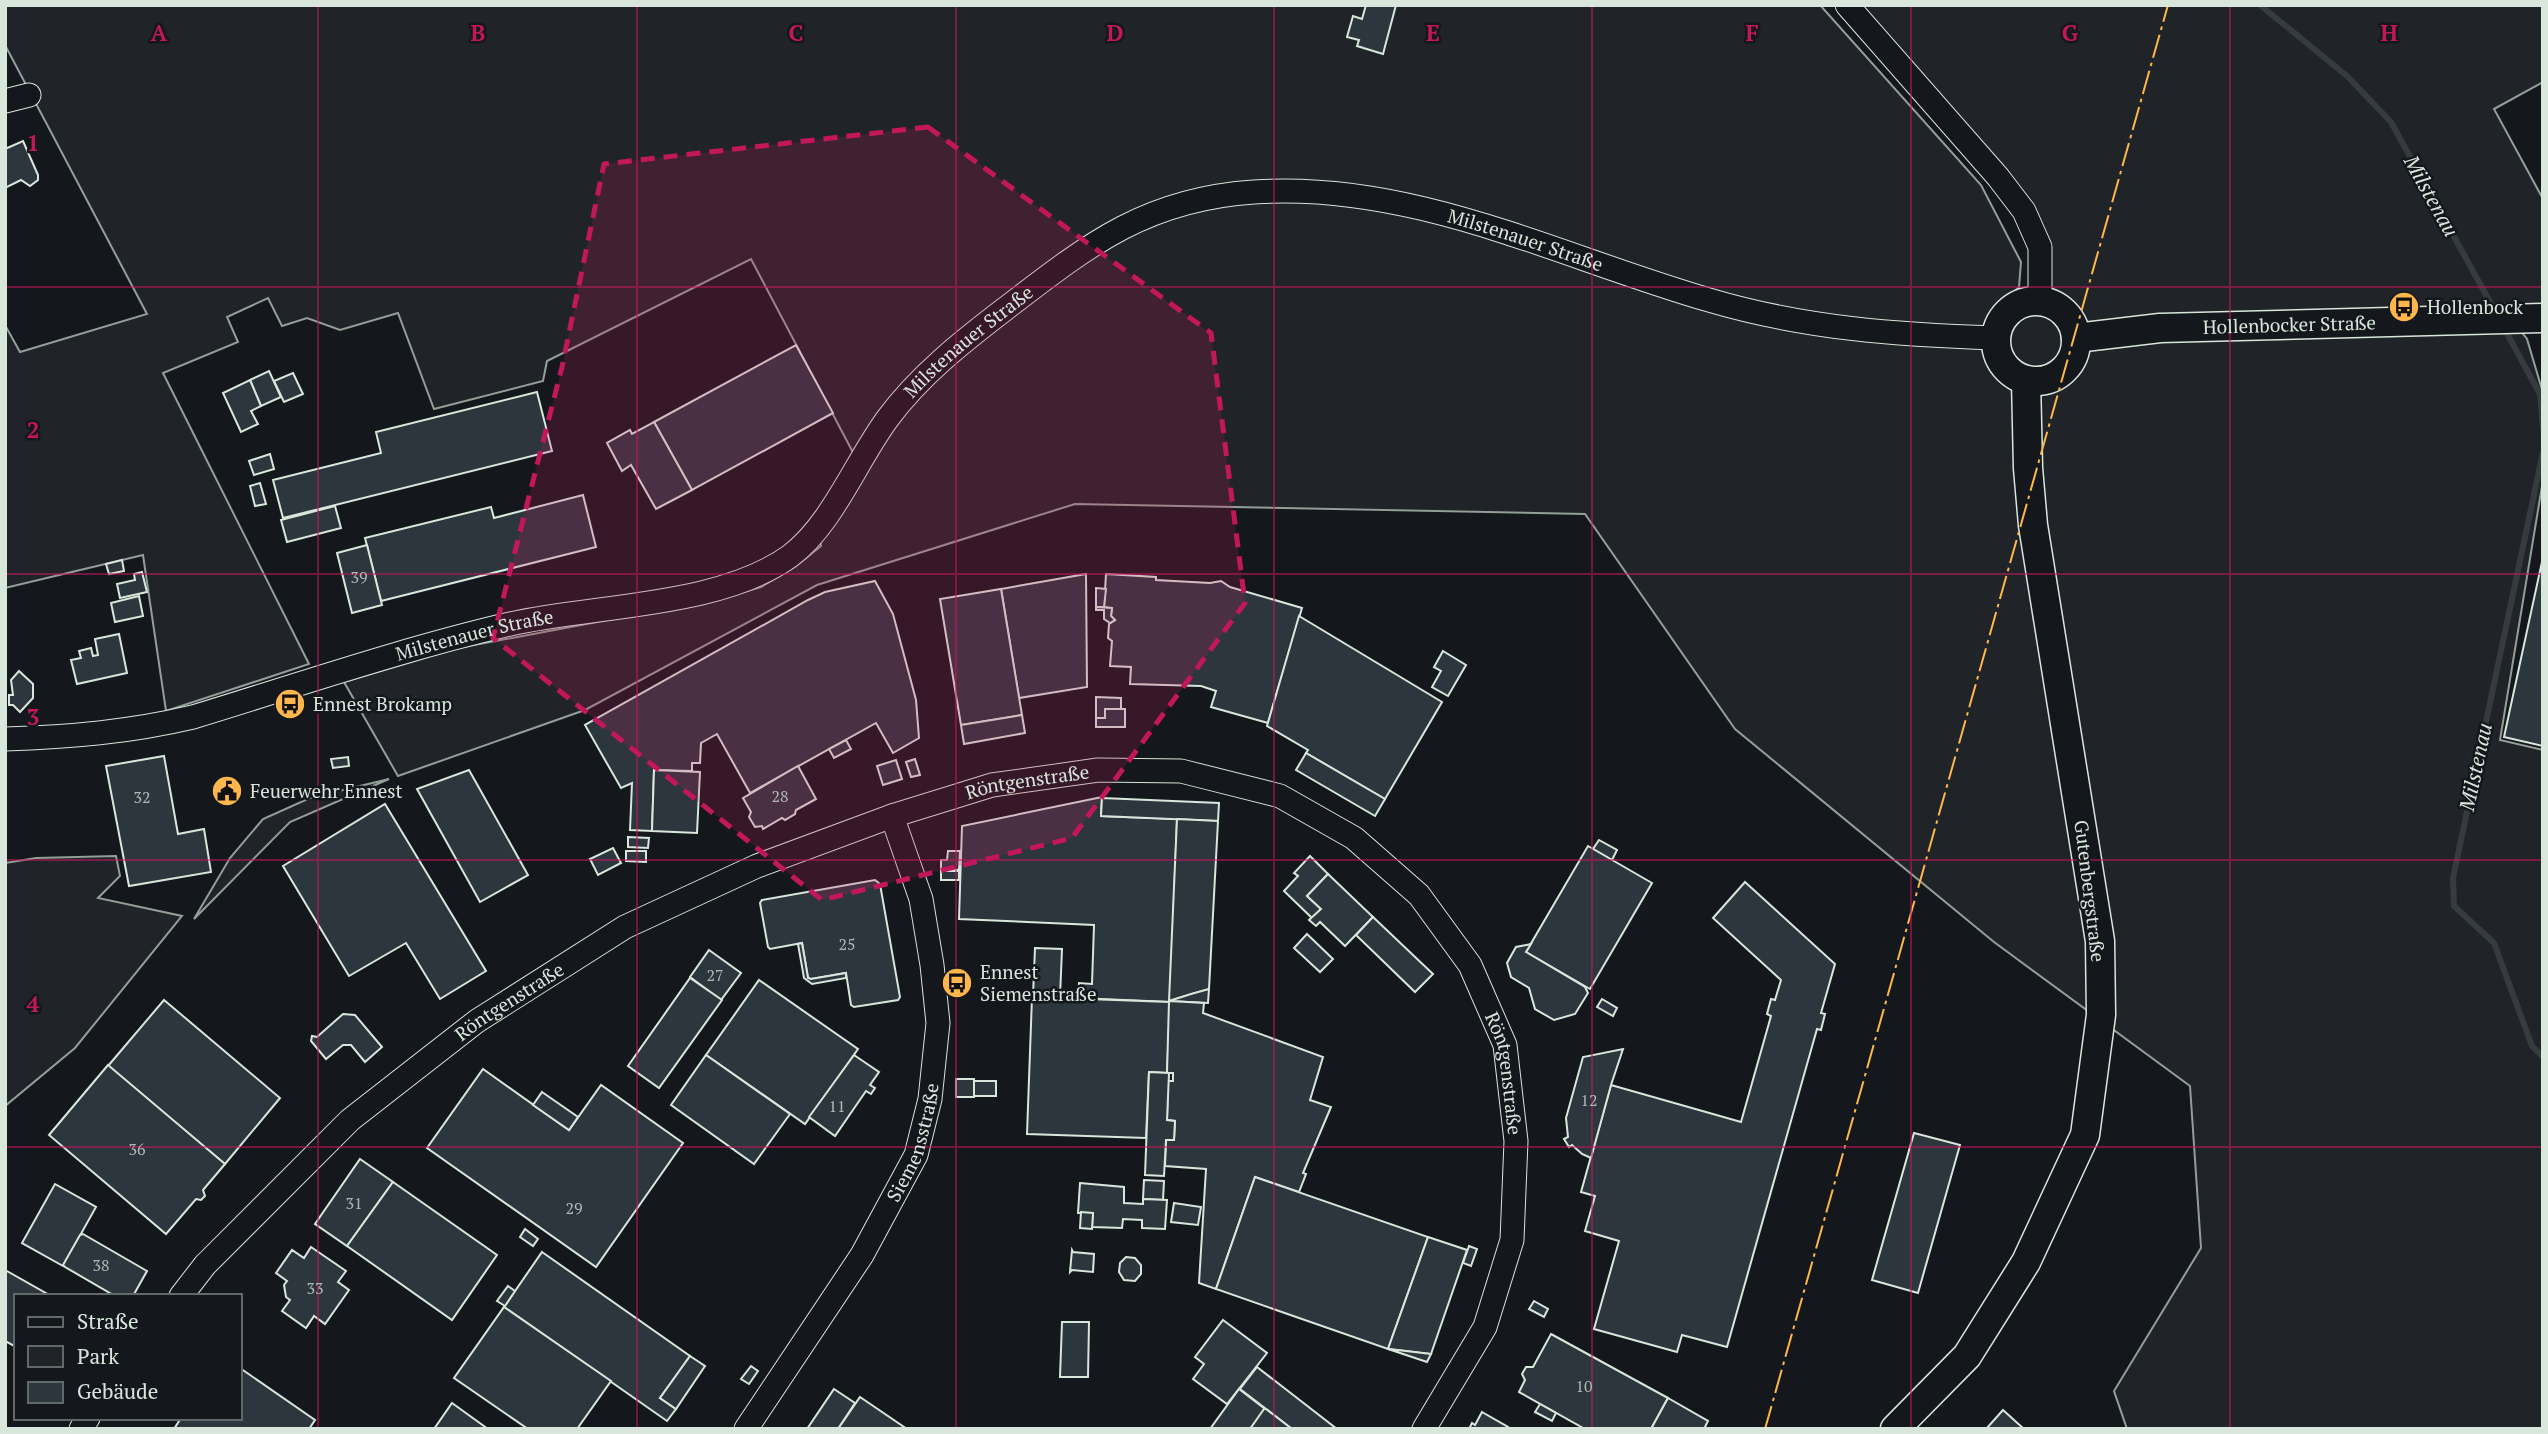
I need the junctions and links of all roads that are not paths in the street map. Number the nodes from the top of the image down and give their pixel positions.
1 (1847, 5) edge
2 (30, 95) dead end
3 (5, 101) edge
4 (2040, 301) junction
5 (2543, 318) edge
6 (1996, 338) junction
7 (2076, 338) junction
8 (2026, 380) junction
9 (5, 739) edge
10 (892, 816) junction
11 (183, 1294) edge
12 (746, 1429) edge
13 (1424, 1429) edge
14 (1895, 1429) edge

1 - 4 street
2 - 3 street
4 - 6 main road
4 - 7 main road
5 - 7 main road, Hollenbocker Straße
6 - 8 main road
6 - 9 street, Milstenauer Straße
7 - 8 main road
8 - 14 main road, Gutenbergstraße
10 - 11 street, Röntgenstraße
10 - 12 street, Siemensstraße
10 - 13 street, Röntgenstraße

